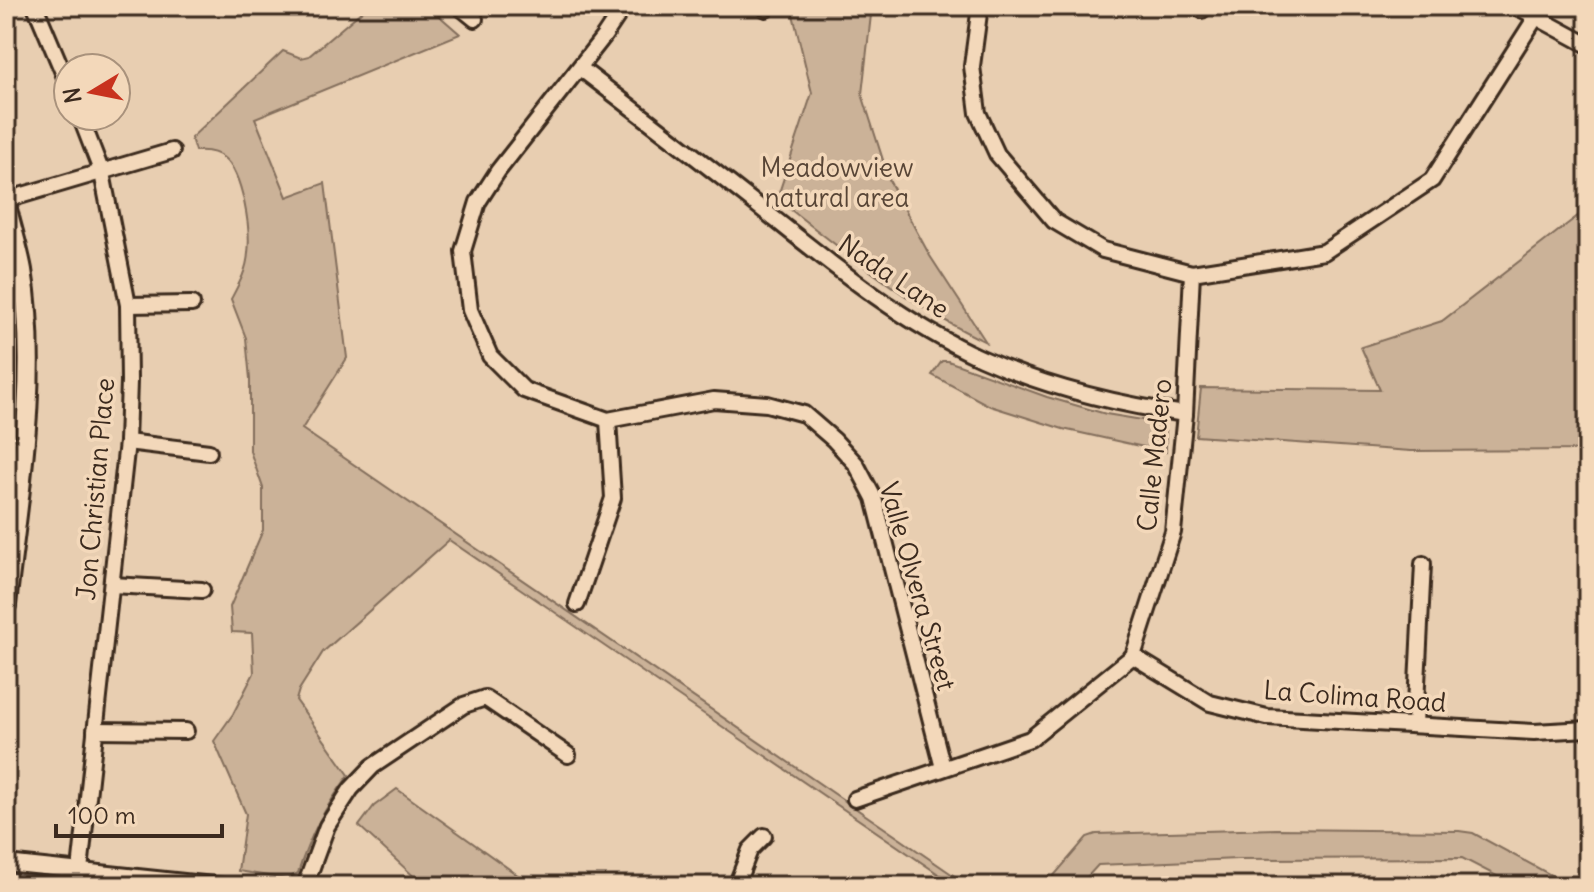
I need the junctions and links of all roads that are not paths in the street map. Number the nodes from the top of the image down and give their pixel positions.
1 (35, 6) edge
2 (459, 6) edge
3 (624, 6) edge
4 (980, 6) edge
5 (1516, 6) edge
6 (1536, 17) junction
7 (475, 19) dead end
8 (1588, 45) edge
9 (54, 52) edge
10 (580, 68) junction
11 (86, 132) edge
12 (172, 151) dead end
13 (102, 173) junction
14 (6, 203) edge
15 (1192, 273) junction
16 (192, 304) dead end
17 (128, 305) junction
18 (1185, 414) junction
19 (608, 420) junction
20 (127, 442) junction
21 (209, 452) dead end
22 (1423, 564) dead end
23 (112, 585) junction
24 (202, 590) dead end
25 (577, 604) dead end
26 (6, 605) edge
27 (1133, 656) junction
28 (1415, 724) junction
29 (1588, 729) edge
30 (95, 730) junction
31 (186, 731) dead end
32 (568, 755) dead end
33 (943, 768) junction
34 (855, 799) dead end
35 (764, 836) dead end
36 (6, 863) edge
37 (80, 870) junction
38 (222, 886) edge
39 (305, 886) edge
40 (736, 886) edge

1 - 9 street
2 - 7 street
3 - 10 street
4 - 15 street
5 - 6 street
6 - 8 street
6 - 15 street
10 - 18 street, Nada Lane
10 - 19 street
11 - 13 street, Jon Christian Place
12 - 13 street
13 - 14 street
13 - 17 street, Jon Christian Place
14 - 26 main road
15 - 18 street, Calle Madero
16 - 17 street
17 - 20 street, Jon Christian Place
18 - 27 street, Calle Madero
19 - 25 street
19 - 33 street, Valle Olvera Street
20 - 21 street
20 - 23 street, Jon Christian Place
22 - 28 street
23 - 24 street
23 - 30 street, Jon Christian Place
27 - 28 street, La Colima Road
27 - 33 street
28 - 29 street, La Colima Road
30 - 31 street
30 - 37 street, Jon Christian Place
32 - 39 street
33 - 34 street
35 - 40 street
36 - 37 street
37 - 38 street

